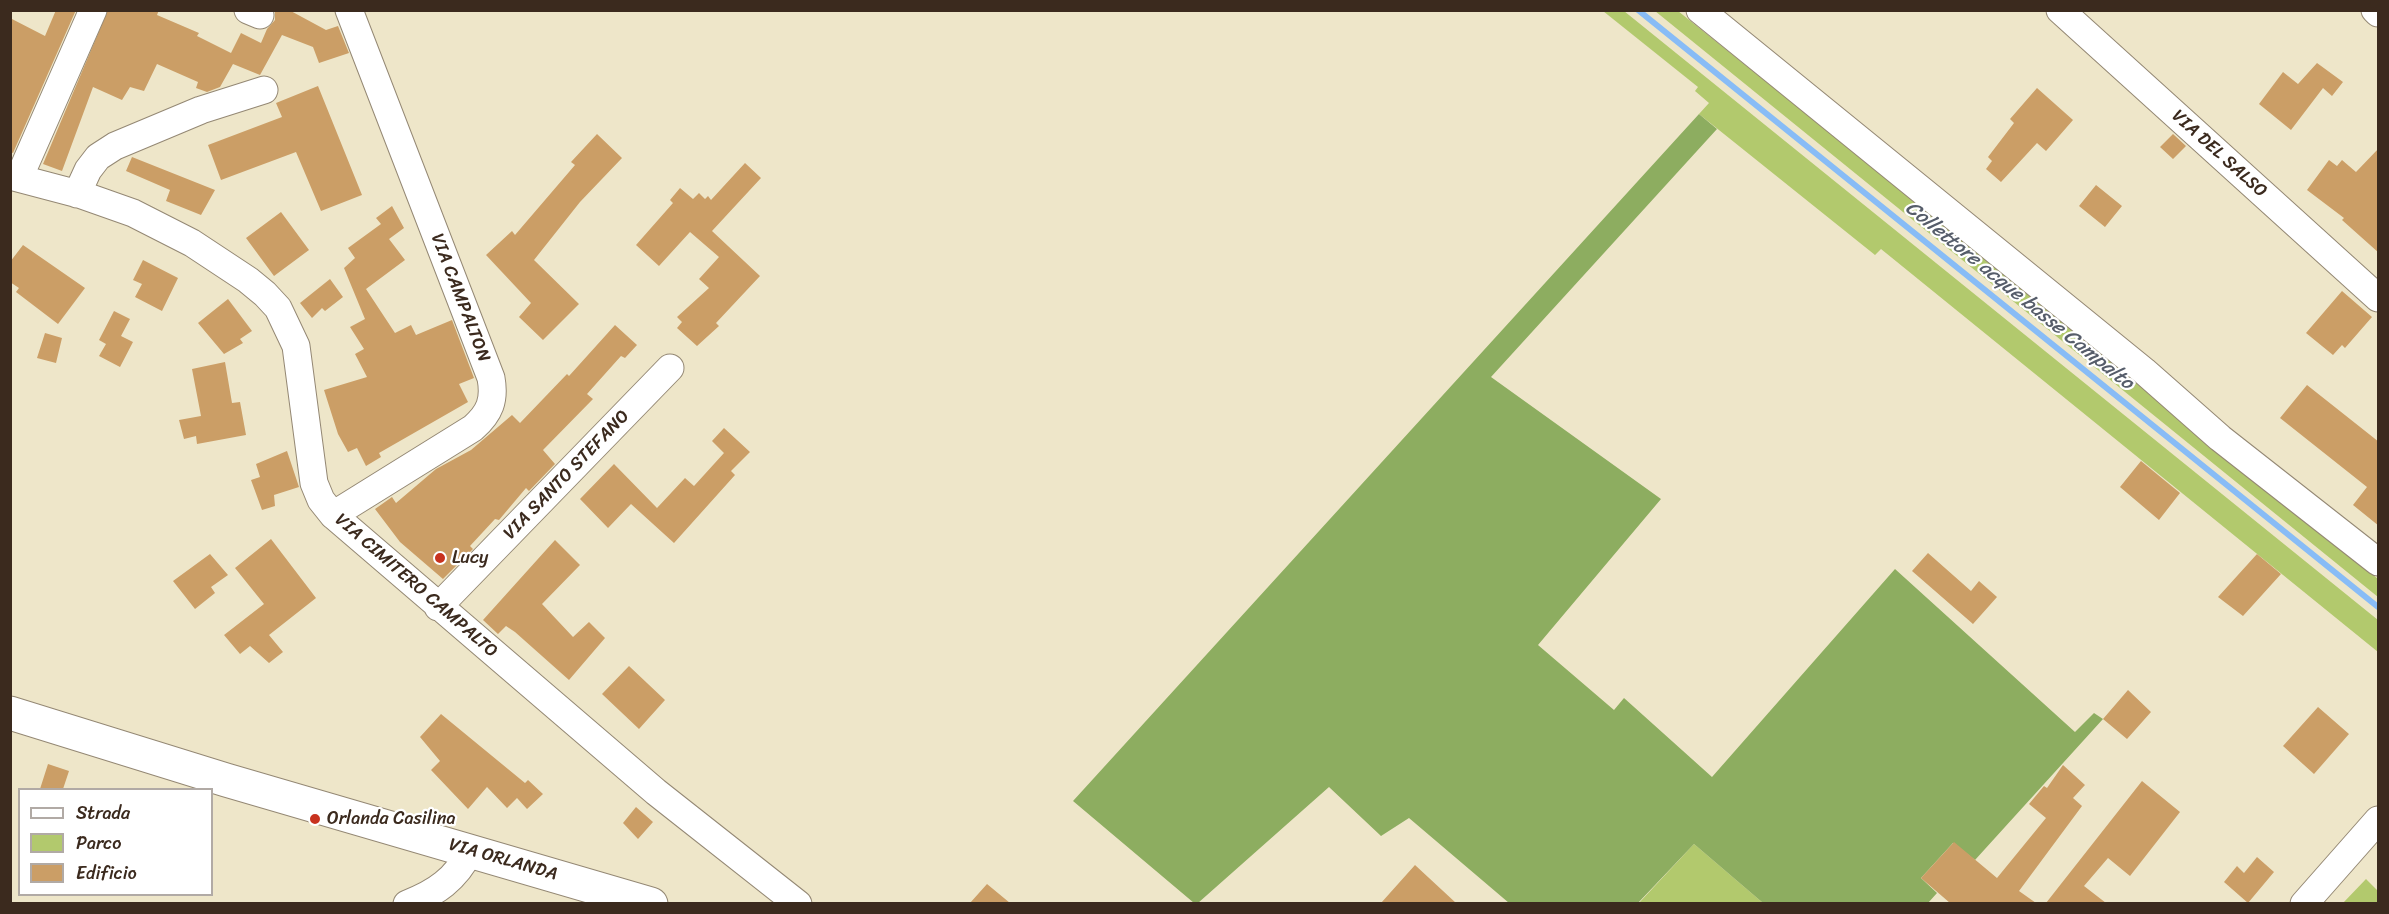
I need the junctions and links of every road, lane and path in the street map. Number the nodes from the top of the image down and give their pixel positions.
1 (93, 10) edge
2 (349, 10) edge
3 (1700, 10) edge
4 (2060, 10) edge
5 (264, 90) dead end
6 (15, 177) edge
7 (77, 194) junction
8 (2379, 298) edge
9 (670, 368) dead end
10 (333, 515) junction
11 (2379, 562) edge
12 (438, 607) junction
13 (10, 713) edge
14 (2379, 820) edge
15 (470, 851) junction
16 (782, 900) edge
17 (407, 903) edge
18 (651, 903) edge
19 (2304, 903) edge

1 - 6 street
2 - 10 street, VIA CAMPALTON
3 - 11 street
4 - 8 street, VIA DEL SALSO
5 - 7 street
6 - 7 street, VIA CIMITERO CAMPALTO
7 - 10 street, VIA CIMITERO CAMPALTO
9 - 12 street, VIA SANTO STEFANO
10 - 12 street, VIA CIMITERO CAMPALTO
12 - 16 street, VIA CIMITERO CAMPALTO
13 - 15 main road, VIA ORLANDA
14 - 19 street
15 - 17 street
15 - 18 main road, VIA ORLANDA

